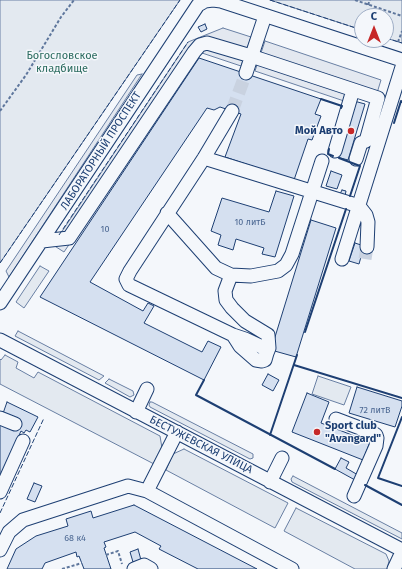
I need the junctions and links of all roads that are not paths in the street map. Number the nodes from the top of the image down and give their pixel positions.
1 (205, 0) edge
2 (265, 16) junction
3 (251, 56) junction
4 (402, 60) edge
5 (402, 67) edge
6 (246, 73) tunnel mouth
7 (353, 90) junction
8 (232, 111) tunnel mouth
9 (335, 151) dead end
10 (204, 158) junction
11 (356, 159) dead end
12 (322, 161) dead end
13 (312, 191) junction
14 (359, 206) junction
15 (168, 213) junction
16 (42, 241) junction
17 (367, 247) tunnel mouth
18 (342, 259) dead end
19 (231, 274) junction
20 (0, 304) edge
21 (0, 340) edge
22 (147, 389) dead end
23 (136, 412) junction
24 (0, 418) edge
25 (336, 419) dead end
26 (15, 424) dead end
27 (177, 432) junction
28 (23, 441) dead end
29 (282, 458) dead end
30 (270, 482) junction
31 (147, 491) junction
32 (0, 492) edge
33 (354, 496) dead end
34 (0, 550) edge
35 (402, 551) edge
36 (134, 569) edge
37 (151, 569) edge
38 (292, 569) edge
39 (394, 569) edge

1 - 2 street
1 - 16 street, ЛАБОРАТОРНЫЙ ПРОСПЕКТ
2 - 3 street
2 - 4 street
3 - 6 street
3 - 7 street
3 - 16 street
5 - 14 street
7 - 9 street
7 - 11 street
8 - 10 street
10 - 13 street
10 - 15 street
12 - 13 street
13 - 14 street
13 - 19 street
14 - 17 street
14 - 18 street
15 - 19 street
15 - 19 street
16 - 20 street, ЛАБОРАТОРНЫЙ ПРОСПЕКТ
21 - 23 street, БЕСТУЖЕВСКАЯ УЛИЦА
22 - 23 street
23 - 27 street, БЕСТУЖЕВСКАЯ УЛИЦА
24 - 26 street
25 - 33 street
27 - 30 street, БЕСТУЖЕВСКАЯ УЛИЦА
27 - 31 street
28 - 32 street
29 - 30 street
30 - 35 street, БЕСТУЖЕВСКАЯ УЛИЦА
31 - 34 street
31 - 38 street
35 - 39 street
36 - 37 street

